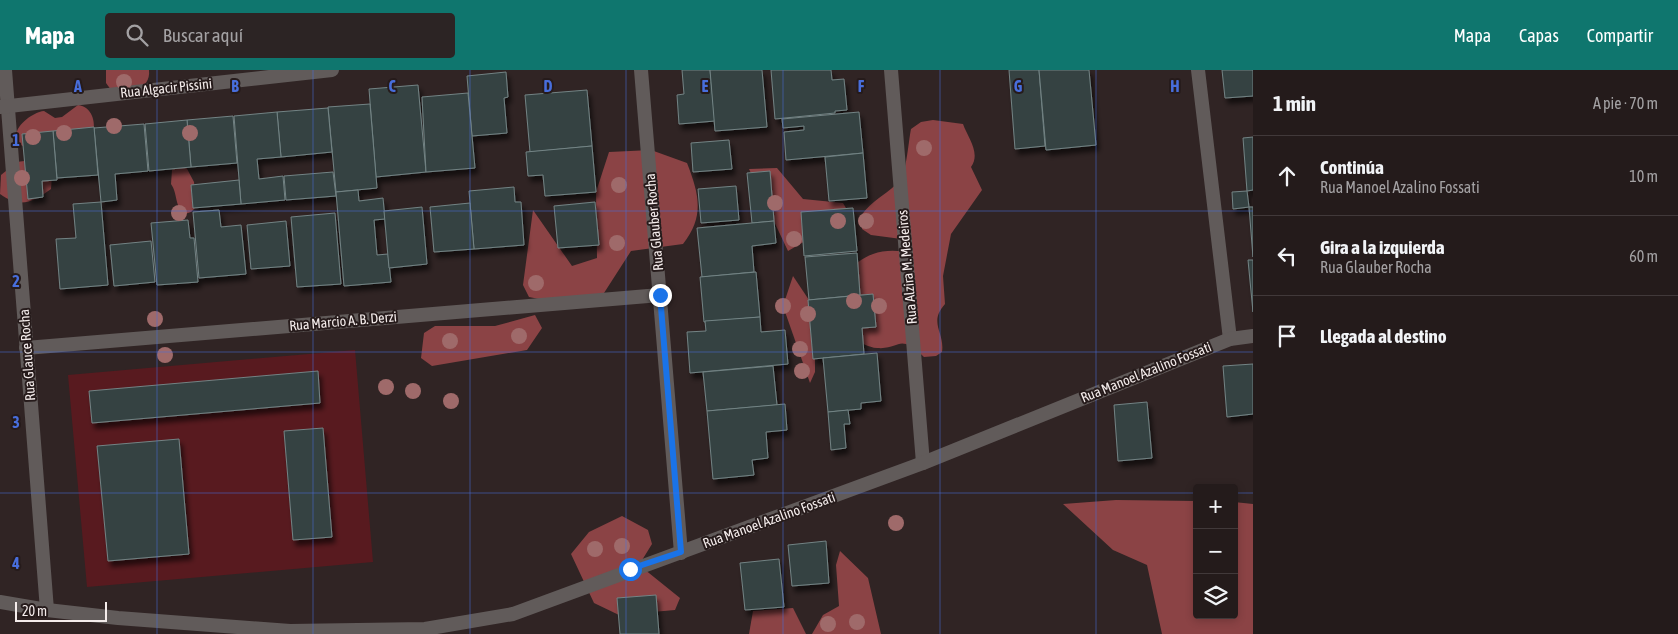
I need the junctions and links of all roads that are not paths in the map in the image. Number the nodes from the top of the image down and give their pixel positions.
1 (5, 70) edge
2 (332, 70) edge
3 (641, 70) edge
4 (891, 70) edge
5 (1198, 70) edge
6 (4, 106) edge
7 (660, 295) junction
8 (1253, 336) edge
9 (1230, 338) junction
10 (26, 348) junction
11 (923, 463) junction
12 (681, 552) junction
13 (0, 602) edge
14 (47, 610) junction

1 - 6 street, Rua Glauce Rocha
2 - 6 street, Rua Algacir Pissini
3 - 7 street, Rua Glauber Rocha
4 - 11 street, Rua Alzira M. Medeiros
5 - 9 street
6 - 10 street, Rua Glauce Rocha
7 - 10 street, Rua Marcio A. B. Derzi
7 - 12 street, Rua Glauber Rocha
8 - 9 street, Rua Manoel Azalino Fossati
9 - 11 street, Rua Manoel Azalino Fossati
10 - 14 street, Rua Glauce Rocha
11 - 12 street, Rua Manoel Azalino Fossati
12 - 14 street, Rua Manoel Azalino Fossati
13 - 14 street, Rua Manoel Azalino Fossati

